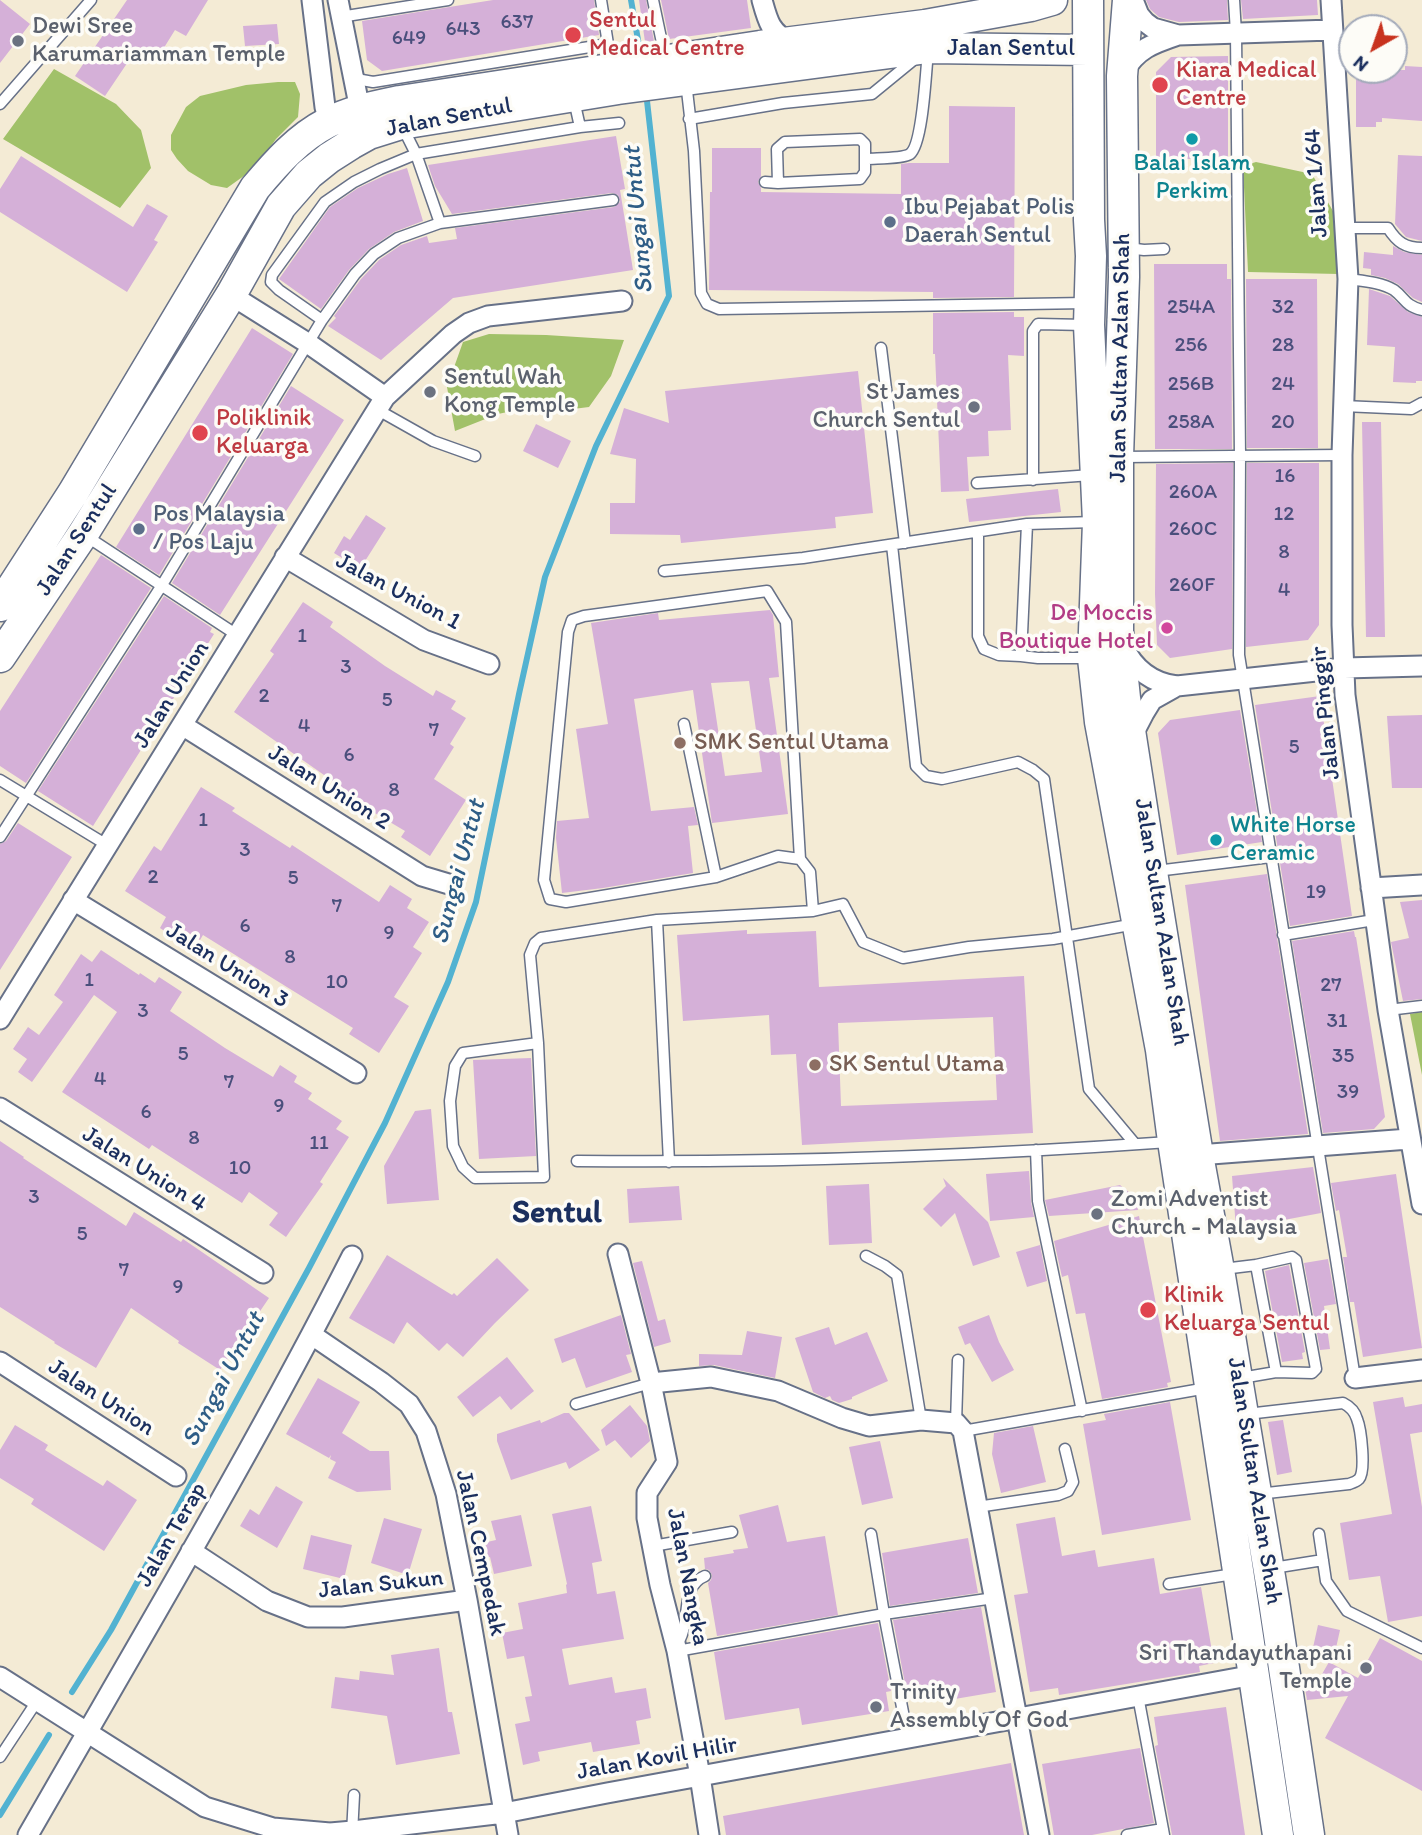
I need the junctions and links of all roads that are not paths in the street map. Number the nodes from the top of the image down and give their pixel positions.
1 (91, 0) edge
2 (312, 0) edge
3 (448, 0) edge
4 (601, 0) edge
5 (653, 0) edge
6 (762, 0) edge
7 (1052, 0) edge
8 (1088, 0) edge
9 (1113, 0) edge
10 (1131, 0) edge
11 (1234, 0) edge
12 (1331, 0) edge
13 (339, 9) edge
14 (1332, 30) junction
15 (1236, 33) junction
16 (1178, 35) junction
17 (927, 36) junction
18 (790, 43) junction
19 (1088, 50) junction
20 (613, 68) junction
21 (670, 71) junction
22 (352, 74) junction
23 (1122, 76) junction
24 (573, 96) junction
25 (399, 101) junction
26 (0, 104) edge
27 (360, 110) junction
28 (689, 119) junction
29 (329, 121) junction
30 (619, 124) dead end
31 (580, 127) junction
32 (416, 153) junction
33 (866, 159) junction
34 (765, 182) dead end
35 (778, 183) junction
36 (613, 200) dead end
37 (440, 223) junction
38 (1346, 229) junction
39 (1124, 248) junction
40 (1422, 248) edge
41 (1164, 249) dead end
42 (1348, 279) junction
43 (231, 295) junction
44 (622, 301) dead end
45 (1422, 310) edge
46 (1090, 314) junction
47 (322, 320) junction
48 (309, 344) junction
49 (881, 348) dead end
50 (381, 403) junction
51 (1422, 403) edge
52 (1342, 406) junction
53 (1342, 455) junction
54 (475, 456) dead end
55 (1240, 456) junction
56 (1107, 466) junction
57 (1033, 480) junction
58 (977, 483) dead end
59 (1098, 522) junction
60 (1027, 524) junction
61 (978, 532) junction
62 (83, 534) junction
63 (905, 543) junction
64 (892, 545) junction
65 (285, 557) junction
66 (664, 571) dead end
67 (162, 585) junction
68 (0, 606) edge
69 (1118, 631) junction
70 (237, 635) junction
71 (1021, 656) junction
72 (0, 657) edge
73 (1093, 658) junction
74 (489, 664) dead end
75 (1422, 666) edge
76 (1344, 668) junction
77 (1242, 679) junction
78 (1177, 686) junction
79 (684, 724) dead end
80 (182, 725) junction
81 (1132, 738) junction
82 (0, 779) edge
83 (26, 795) junction
84 (0, 836) edge
85 (107, 845) junction
86 (1270, 857) junction
87 (800, 859) junction
88 (1152, 872) junction
89 (716, 877) junction
90 (452, 885) dead end
91 (1422, 885) edge
92 (1371, 888) junction
93 (73, 900) junction
94 (813, 911) junction
95 (657, 920) junction
96 (1374, 920) junction
97 (1137, 923) junction
98 (1283, 935) junction
99 (1067, 937) junction
100 (1422, 1006) edge
101 (1388, 1010) junction
102 (0, 1019) edge
103 (538, 1043) junction
104 (356, 1073) dead end
105 (0, 1108) edge
106 (1409, 1139) junction
107 (1135, 1144) junction
108 (1318, 1147) junction
109 (1186, 1148) junction
110 (1036, 1150) junction
111 (577, 1161) dead end
112 (669, 1162) junction
113 (1422, 1204) edge
114 (618, 1254) dead end
115 (352, 1256) dead end
116 (866, 1256) dead end
117 (1256, 1265) junction
118 (1219, 1270) junction
119 (263, 1273) dead end
120 (312, 1335) junction
121 (958, 1360) dead end
122 (0, 1362) edge
123 (1422, 1370) edge
124 (1276, 1372) junction
125 (1355, 1378) joint
126 (651, 1383) junction
127 (1224, 1383) junction
128 (576, 1404) dead end
129 (1082, 1411) junction
130 (1243, 1415) junction
131 (921, 1420) junction
132 (960, 1427) junction
133 (1065, 1449) dead end
134 (176, 1476) dead end
135 (1256, 1495) junction
136 (977, 1507) junction
137 (732, 1532) dead end
138 (871, 1534) dead end
139 (1319, 1534) dead end
140 (653, 1546) junction
141 (191, 1551) junction
142 (1323, 1560) junction
143 (1269, 1568) junction
144 (1239, 1573) junction
145 (705, 1577) dead end
146 (1169, 1584) dead end
147 (994, 1598) junction
148 (467, 1600) junction
149 (884, 1614) junction
150 (1422, 1640) edge
151 (1411, 1642) junction
152 (675, 1646) junction
153 (1422, 1648) edge
154 (1254, 1675) junction
155 (0, 1677) edge
156 (1138, 1696) junction
157 (37, 1701) junction
158 (1017, 1718) junction
159 (87, 1732) junction
160 (908, 1738) junction
161 (0, 1757) edge
162 (700, 1776) junction
163 (354, 1795) dead end
164 (504, 1813) junction
165 (1164, 1832) edge
166 (353, 1833) edge
167 (28, 1835) edge
168 (508, 1835) edge
169 (709, 1835) edge
170 (1039, 1835) edge
171 (1127, 1835) edge
172 (1278, 1835) edge
173 (1309, 1835) edge

1 - 26 lane
2 - 29 street
3 - 13 lane
4 - 20 lane
5 - 21 lane
6 - 18 street
7 - 17 main road, Jalan Sentul
8 - 19 main road, Jalan Sultan Azlan Shah
9 - 19 main road
10 - 16 street
10 - 23 main road, Jalan Sultan Azlan Shah
11 - 15 lane
12 - 14 street, Jalan 1/64
13 - 22 street
14 - 15 street
14 - 38 street, Jalan 1/64
15 - 16 street
15 - 55 lane
16 - 23 street
17 - 18 main road, Jalan Sentul
17 - 19 main road, Jalan Sentul
17 - 21 main road, Jalan Sentul
17 - 28 lane
17 - 33 lane
18 - 21 main road, Jalan Sentul
19 - 46 main road, Jalan Sultan Azlan Shah
20 - 21 main road, Jalan Sentul
20 - 24 main road, Jalan Sentul
20 - 25 main road, Jalan Sentul
21 - 28 lane
22 - 25 lane
22 - 27 street
23 - 39 main road, Jalan Sultan Azlan Shah
24 - 25 main road, Jalan Sentul
24 - 31 lane
25 - 27 main road, Jalan Sentul
25 - 32 lane
25 - 43 main road, Jalan Sentul
27 - 29 main road, Jalan Sentul
28 - 46 lane
29 - 68 main road, Jalan Sentul
30 - 31 lane
31 - 32 lane
32 - 37 lane
32 - 47 lane
33 - 35 lane
33 - 35 lane
34 - 35 lane
36 - 37 lane
37 - 47 lane
38 - 40 lane
38 - 42 street, Jalan 1/64
39 - 41 lane
39 - 56 main road, Jalan Sultan Azlan Shah
42 - 45 lane
42 - 52 street, Jalan Pinggir
43 - 48 street
43 - 62 main road, Jalan Sentul
44 - 50 street, Jalan Union
46 - 56 main road, Jalan Sultan Azlan Shah
46 - 57 lane
47 - 48 lane
48 - 50 street
48 - 67 lane
49 - 63 lane
50 - 54 lane
50 - 65 street, Jalan Union
51 - 52 lane
52 - 53 street, Jalan Pinggir
53 - 55 lane
53 - 76 street, Jalan Pinggir
55 - 56 lane
55 - 77 lane
56 - 57 lane
56 - 59 main road, Jalan Sultan Azlan Shah
56 - 69 main road, Jalan Sultan Azlan Shah
57 - 58 lane
59 - 60 lane
59 - 73 main road, Jalan Sultan Azlan Shah
60 - 61 lane
60 - 71 lane
61 - 63 lane
61 - 71 lane
62 - 67 lane
62 - 72 main road, Jalan Sentul
63 - 64 lane
64 - 66 lane
64 - 99 lane
65 - 70 street, Jalan Union
65 - 74 street, Jalan Union 1
67 - 70 lane
67 - 83 lane
69 - 78 street
69 - 81 main road, Jalan Sultan Azlan Shah
70 - 80 street, Jalan Union
71 - 73 lane
73 - 97 main road, Jalan Sultan Azlan Shah
75 - 76 street
76 - 77 street
76 - 92 street, Jalan Pinggir
77 - 78 street
77 - 86 lane
78 - 81 street
79 - 89 lane
80 - 85 street, Jalan Union
80 - 90 street, Jalan Union 2
81 - 88 main road, Jalan Sultan Azlan Shah
82 - 83 lane
83 - 84 lane
83 - 85 lane
85 - 93 street, Jalan Union
86 - 88 lane
86 - 98 lane
87 - 89 lane
87 - 89 lane
87 - 94 lane
88 - 109 main road, Jalan Sultan Azlan Shah
91 - 92 street
92 - 96 street, Jalan Pinggir
93 - 102 street, Jalan Union
93 - 104 street, Jalan Union 3
94 - 95 lane
94 - 99 lane
95 - 103 lane
95 - 112 lane
96 - 98 lane
96 - 101 street, Jalan Pinggir
97 - 99 lane
97 - 109 main road, Jalan Sultan Azlan Shah
98 - 108 lane
99 - 107 lane
100 - 101 lane
101 - 106 street, Jalan Pinggir
103 - 103 lane
105 - 119 street, Jalan Union 4
106 - 108 street
106 - 113 street, Jalan Pinggir
107 - 109 lane
107 - 110 lane
108 - 109 street
108 - 125 lane
109 - 118 main road, Jalan Sultan Azlan Shah
109 - 127 main road, Jalan Sultan Azlan Shah
110 - 112 lane
110 - 129 lane
111 - 112 lane
114 - 126 street, Jalan Nangka
115 - 120 street, Jalan Terap
116 - 131 lane
117 - 118 lane
117 - 124 lane
117 - 124 lane
118 - 127 main road, Jalan Sultan Azlan Shah
120 - 141 street, Jalan Terap
120 - 148 street, Jalan Cempedak
121 - 132 lane
122 - 134 street, Jalan Union
123 - 125 street
124 - 127 lane
126 - 128 lane
126 - 131 street
126 - 140 street, Jalan Nangka
127 - 129 lane
127 - 130 main road, Jalan Sultan Azlan Shah
127 - 144 main road, Jalan Sultan Azlan Shah
129 - 132 lane
130 - 135 main road, Jalan Sultan Azlan Shah
130 - 135 lane
131 - 132 street
132 - 136 street
133 - 136 lane
135 - 143 main road, Jalan Sultan Azlan Shah
136 - 147 street
137 - 140 lane
138 - 149 lane
139 - 142 lane
140 - 152 street, Jalan Nangka
141 - 148 street, Jalan Sukun
141 - 159 street, Jalan Terap
142 - 143 lane
142 - 151 lane
143 - 173 main road, Jalan Sultan Azlan Shah
144 - 146 lane
144 - 154 main road, Jalan Sultan Azlan Shah
145 - 152 lane
147 - 149 lane
147 - 158 street
148 - 164 street, Jalan Cempedak
149 - 152 lane
149 - 160 lane
150 - 151 lane
151 - 153 lane
152 - 162 street, Jalan Nangka
154 - 156 street, Jalan Kovil Hilir
154 - 172 main road, Jalan Sultan Azlan Shah
155 - 157 street, Jalan Kovil Hilir
156 - 158 street, Jalan Kovil Hilir
156 - 165 lane
157 - 159 street, Jalan Kovil Hilir
157 - 161 lane
158 - 160 street, Jalan Kovil Hilir
158 - 170 street
159 - 166 street, Jalan Kovil Hilir
159 - 167 street, Jalan Terap
160 - 162 street, Jalan Kovil Hilir
162 - 164 street, Jalan Kovil Hilir
162 - 169 street, Jalan Nangka
163 - 166 lane
164 - 166 street, Jalan Kovil Hilir
164 - 168 street, Jalan Cempedak
165 - 171 lane

